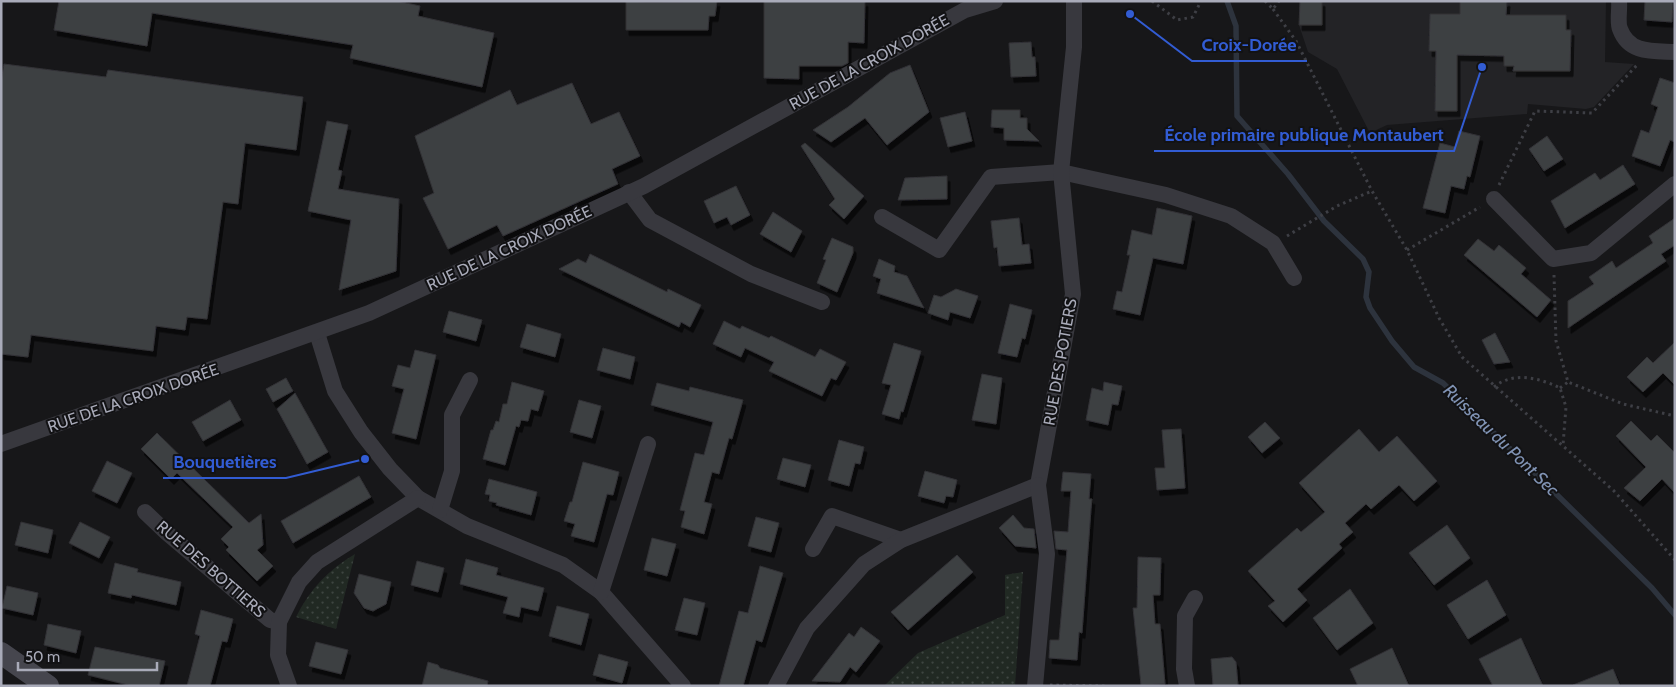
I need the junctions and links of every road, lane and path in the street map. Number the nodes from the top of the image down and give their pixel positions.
1 (994, 1) edge
2 (1074, 1) edge
3 (1152, 1) edge
4 (1201, 1) edge
5 (1265, 1) edge
6 (1279, 1) edge
7 (1619, 1) edge
8 (1274, 9) junction
9 (1641, 50) junction
10 (1675, 52) edge
11 (1061, 172) junction
12 (1675, 184) edge
13 (1372, 191) junction
14 (629, 192) junction
15 (1494, 199) junction
16 (882, 217) dead end
17 (1273, 243) junction
18 (1407, 250) junction
19 (1553, 259) junction
20 (1294, 278) dead end
21 (822, 302) dead end
22 (317, 333) junction
23 (470, 380) dead end
24 (1568, 382) junction
25 (1494, 387) junction
26 (1560, 388) junction
27 (1675, 416) edge
28 (1, 444) edge
29 (648, 444) dead end
30 (1562, 446) junction
31 (1038, 485) junction
32 (418, 498) junction
33 (440, 510) junction
34 (145, 512) dead end
35 (901, 540) junction
36 (813, 549) dead end
37 (1675, 560) edge
38 (601, 592) junction
39 (1195, 598) dead end
40 (279, 622) junction
41 (1, 653) edge
42 (1035, 685) edge
43 (48, 686) edge
44 (289, 686) edge
45 (684, 686) edge
46 (776, 686) edge
47 (1107, 686) edge
48 (1187, 686) edge

1 - 14 street, RUE DE LA CROIX DORÉE
2 - 11 street, RUE DES POTIERS
3 - 4 path
5 - 8 path
6 - 8 path
7 - 9 street
8 - 13 path
9 - 10 street
9 - 15 path
11 - 16 street
11 - 17 street
11 - 31 street, RUE DES POTIERS
12 - 19 street
13 - 17 path
13 - 18 path
14 - 21 street
14 - 22 street, RUE DE LA CROIX DORÉE
15 - 18 path
15 - 19 street
17 - 20 street
18 - 25 path
19 - 24 path
22 - 28 street, RUE DE LA CROIX DORÉE
22 - 32 street
23 - 33 street
24 - 26 path
24 - 27 path
25 - 26 path
25 - 30 path
26 - 30 path
29 - 38 street
30 - 37 path
31 - 35 street
31 - 42 street, RUE DES POTIERS
32 - 33 street
32 - 40 street
33 - 38 street
34 - 40 street, RUE DES BOTTIERS
35 - 36 street
35 - 46 street
38 - 45 street
39 - 48 street
40 - 44 street
41 - 43 street
42 - 47 path

